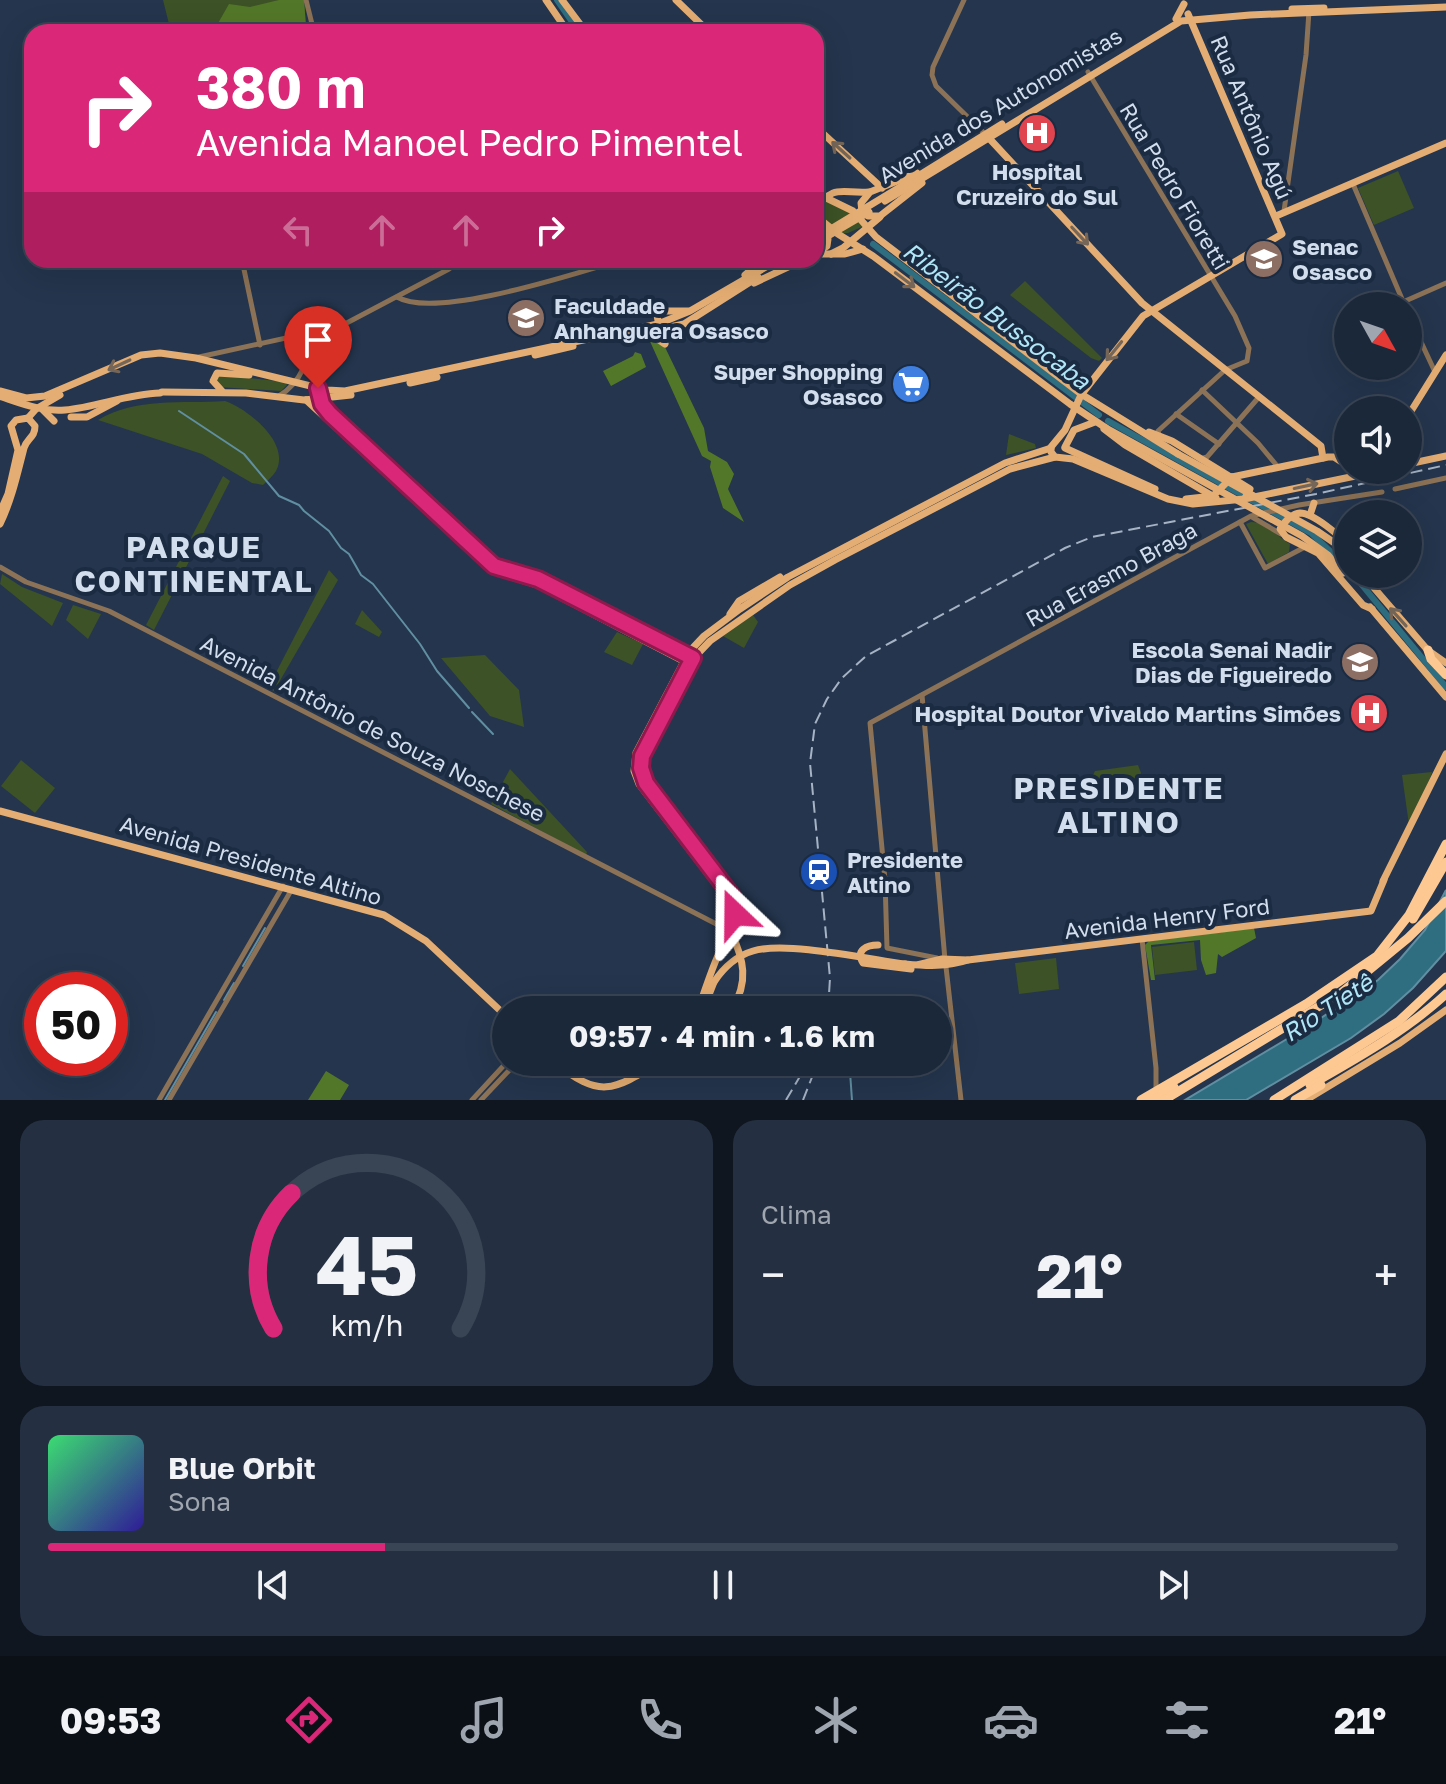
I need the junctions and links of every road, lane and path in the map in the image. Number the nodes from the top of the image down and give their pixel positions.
1 (306, 0) edge
2 (546, 0) edge
3 (562, 0) edge
4 (676, 0) edge
5 (964, 0) edge
6 (1184, 4) dead end
7 (1446, 5) edge
8 (1309, 11) junction
9 (1189, 16) junction
10 (1176, 19) junction
11 (312, 24) edge
12 (562, 24) edge
13 (580, 24) edge
14 (701, 24) edge
15 (1089, 74) junction
16 (824, 134) edge
17 (987, 136) junction
18 (1446, 143) edge
19 (866, 173) junction
20 (924, 174) junction
21 (1353, 184) junction
22 (882, 188) junction
23 (866, 192) junction
24 (824, 194) edge
25 (824, 197) edge
26 (892, 208) junction
27 (1284, 212) junction
28 (856, 213) junction
29 (880, 216) junction
30 (1276, 216) junction
31 (824, 221) edge
32 (870, 231) junction
33 (838, 234) junction
34 (858, 235) junction
35 (824, 236) edge
36 (849, 242) junction
37 (863, 249) junction
38 (824, 254) edge
39 (831, 254) junction
40 (244, 268) edge
41 (450, 268) edge
42 (589, 268) edge
43 (757, 268) edge
44 (766, 268) edge
45 (771, 268) edge
46 (787, 268) edge
47 (1211, 276) junction
48 (748, 280) junction
49 (1446, 283) edge
50 (1399, 292) edge
51 (1422, 295) edge
52 (397, 297) junction
53 (956, 301) junction
54 (948, 311) junction
55 (1150, 311) junction
56 (659, 327) junction
57 (647, 333) junction
58 (308, 334) junction
59 (665, 344) dead end
60 (260, 345) junction
61 (1446, 355) edge
62 (1422, 357) edge
63 (215, 358) junction
64 (1225, 370) junction
65 (265, 376) junction
66 (1429, 378) junction
67 (294, 383) junction
68 (68, 388) junction
69 (318, 388) junction
70 (1202, 390) junction
71 (224, 392) junction
72 (0, 393) edge
73 (1081, 395) junction
74 (1419, 396) edge
75 (125, 397) junction
76 (278, 397) junction
77 (1259, 397) junction
78 (333, 398) junction
79 (320, 399) junction
80 (306, 400) junction
81 (1075, 407) junction
82 (42, 409) junction
83 (330, 414) junction
84 (1176, 414) junction
85 (71, 417) dead end
86 (28, 418) junction
87 (54, 421) dead end
88 (1097, 422) junction
89 (1238, 424) junction
90 (1139, 429) junction
91 (344, 431) junction
92 (1163, 437) junction
93 (16, 440) junction
94 (27, 442) junction
95 (1219, 444) junction
96 (1059, 450) junction
97 (1177, 454) junction
98 (1446, 454) edge
99 (1334, 457) edge
100 (1323, 458) junction
101 (1422, 459) edge
102 (1205, 460) junction
103 (1278, 467) junction
104 (1232, 477) junction
105 (1446, 478) edge
106 (1186, 479) junction
107 (1334, 480) edge
108 (1224, 487) junction
109 (1395, 489) dead end
110 (1382, 492) dead end
111 (1213, 496) junction
112 (1179, 498) junction
113 (1246, 498) junction
114 (1221, 501) junction
115 (1318, 503) junction
116 (0, 512) edge
117 (1310, 515) junction
118 (1251, 516) junction
119 (1240, 522) junction
120 (0, 524) edge
121 (1334, 533) edge
122 (1282, 534) junction
123 (1290, 540) junction
124 (1334, 542) edge
125 (1305, 547) junction
126 (1290, 554) junction
127 (0, 567) edge
128 (502, 573) junction
129 (774, 582) junction
130 (1374, 588) edge
131 (545, 589) junction
132 (559, 590) junction
133 (744, 598) junction
134 (768, 599) junction
135 (1372, 609) junction
136 (744, 612) junction
137 (727, 619) junction
138 (641, 637) junction
139 (1403, 647) junction
140 (1428, 650) junction
141 (688, 660) junction
142 (1446, 663) edge
143 (1446, 669) edge
144 (1446, 675) edge
145 (922, 695) junction
146 (1446, 697) edge
147 (1446, 703) edge
148 (1446, 754) edge
149 (0, 811) edge
150 (1446, 834) edge
151 (1446, 844) edge
152 (1446, 862) edge
153 (1427, 879) junction
154 (283, 886) junction
155 (292, 888) junction
156 (278, 896) junction
157 (285, 900) junction
158 (1446, 901) edge
159 (262, 923) junction
160 (269, 927) junction
161 (730, 930) junction
162 (1142, 939) junction
163 (883, 946) junction
164 (1386, 946) junction
165 (942, 961) junction
166 (1446, 977) edge
167 (1446, 994) edge
168 (705, 996) edge
169 (707, 996) edge
170 (738, 996) edge
171 (492, 1003) edge
172 (1446, 1010) edge
173 (1415, 1020) junction
174 (1255, 1045) junction
175 (1157, 1074) junction
176 (500, 1076) edge
177 (571, 1076) edge
178 (636, 1076) edge
179 (497, 1078) junction
180 (1171, 1082) junction
181 (1154, 1095) edge
182 (159, 1100) edge
183 (169, 1100) edge
184 (472, 1100) edge
185 (481, 1100) edge
186 (961, 1100) edge
187 (1141, 1100) edge
188 (1164, 1100) edge
189 (1274, 1100) edge
190 (1283, 1100) edge
191 (1295, 1100) edge
192 (1306, 1100) edge

1 - 11 street
2 - 12 main road
3 - 13 main road
4 - 14 main road
5 - 17 street
6 - 10 main road
7 - 8 main road, Avenida dos Autonomistas
8 - 9 main road, Avenida dos Autonomistas
8 - 27 street
9 - 10 main road, Avenida dos Autonomistas
9 - 15 main road, Avenida dos Autonomistas
9 - 30 main road, Rua Antônio Agú
10 - 15 main road, Avenida dos Autonomistas
15 - 17 main road, Avenida dos Autonomistas
15 - 47 street, Rua Pedro Fioretti
19 -> 16 main road
17 - 20 main road, Avenida dos Autonomistas
17 -> 55 main road
18 - 21 main road
19 - 22 main road
19 - 23 main road
20 - 22 main road
20 - 26 main road
20 - 35 main road, Avenida dos Autonomistas, bridge
21 - 27 main road
21 - 50 street
22 - 23 main road
23 - 24 main road
23 - 28 main road
23 - 29 main road
25 - 28 main road
26 - 29 main road
26 - 32 main road
27 - 30 main road
28 - 32 main road
29 - 32 main road
30 - 47 main road, Rua Antônio Agú
31 - 33 main road
32 - 34 main road
32 - 53 main road
33 - 34 main road
33 - 36 main road
34 - 36 main road
36 - 37 main road
36 - 39 main road
37 - 39 main road
37 -> 54 main road
38 - 39 main road
40 - 60 street
41 - 52 street
42 - 52 street
43 - 48 main road
44 - 48 main road
45 - 48 main road
46 - 48 main road
47 - 55 main road
47 - 64 street, Rua Pedro Fioretti
48 - 56 main road
48 - 56 main road
49 - 51 street
52 - 58 street
53 - 54 main road
53 - 73 main road
54 - 81 main road
55 - 64 main road
55 -> 73 main road
56 - 57 main road
56 - 69 main road
57 - 59 main road
57 - 78 main road
58 - 60 street
58 - 67 street
60 - 63 street
61 - 66 main road
62 - 66 street
63 - 65 main road
63 -> 68 main road
64 - 70 street
64 - 77 main road
65 - 67 main road
65 - 71 main road
66 - 74 main road
67 - 69 main road
67 - 76 street
68 - 72 main road
68 - 82 main road
69 - 79 main road
70 - 84 street
70 - 89 street
71 - 75 main road
71 - 76 main road
72 - 82 main road
73 - 81 main road
73 - 90 main road
75 - 82 main road
75 - 85 main road
76 - 80 main road
77 - 89 street
77 - 100 main road
78 - 79 main road
78 - 83 main road
79 - 80 main road
79 - 83 main road
80 - 91 main road
81 - 88 main road
81 - 96 main road
82 - 86 main road
82 - 87 main road
83 - 91 main road
84 - 92 street
84 - 95 street
86 - 93 main road
86 - 94 main road
88 - 96 main road
88 - 106 main road
88 - 135 main road, bridge
89 - 95 street
89 - 103 street
90 - 92 main road
90 - 97 main road
91 - 128 main road
92 - 97 main road
92 - 102 main road
93 - 94 main road
93 - 116 main road
94 - 120 main road
95 - 102 street
96 - 112 main road
96 - 114 main road
96 - 129 main road
96 - 134 main road
97 - 124 main road, bridge
98 - 101 main road
99 - 100 main road
100 - 103 main road
102 - 104 main road
103 - 104 main road
104 - 108 main road
104 - 113 main road
105 - 109 street
106 - 111 main road
106 - 112 main road
113 -> 107 main road
108 - 111 main road
108 - 114 main road
110 - 115 street, Rua Erasmo Braga
111 - 112 main road
111 - 114 main road
113 - 114 main road
115 - 117 main road
115 - 118 street, Rua Erasmo Braga
117 - 121 main road
117 - 122 main road
118 - 119 street, Rua Erasmo Braga
118 - 122 street
119 - 126 street
119 - 145 street, Rua Erasmo Braga
122 - 123 main road
123 - 125 main road
123 - 126 street
125 - 126 street
125 - 135 main road
127 - 161 street, Avenida Antônio de Souza Noschese
128 - 131 main road
128 - 132 main road
129 - 133 main road
129 - 134 main road
129 - 136 main road
140 -> 130 main road
131 - 132 main road
131 - 138 main road
132 - 138 main road
133 - 136 main road
133 - 137 main road
134 - 136 main road
135 - 139 main road
136 - 137 main road
136 - 141 main road
137 - 141 main road
138 - 141 main road
139 - 146 main road
139 - 147 main road
140 - 142 main road
140 - 143 main road
140 - 144 highway
141 - 161 main road
145 - 163 street, Rua Erasmo Braga
145 - 165 street
148 - 162 main road, Avenida Henry Ford
149 - 154 main road, Avenida Presidente Altino
150 - 153 main road
151 - 153 highway
152 - 164 highway
153 - 164 highway
154 - 155 main road, Avenida Presidente Altino
154 - 156 street
155 - 157 street
155 - 171 main road, Avenida Presidente Altino
156 - 157 street
156 - 159 street
157 - 160 street
158 - 174 highway
159 - 160 street
159 - 182 street
160 - 183 street
161 - 168 main road
161 - 170 main road
162 - 165 main road, Avenida Henry Ford
162 - 175 street
163 - 165 street, Avenida Henry Ford
163 - 165 main road
164 - 180 highway
165 - 169 main road, bridge
165 - 186 street
166 - 189 highway
167 - 173 highway
172 - 192 main road
173 - 190 highway
173 - 191 highway
174 - 181 highway
174 - 188 highway
175 - 180 street
175 - 181 street
176 - 179 street
177 - 178 main road
179 - 184 street
179 - 185 street
180 - 181 highway
181 - 187 highway

